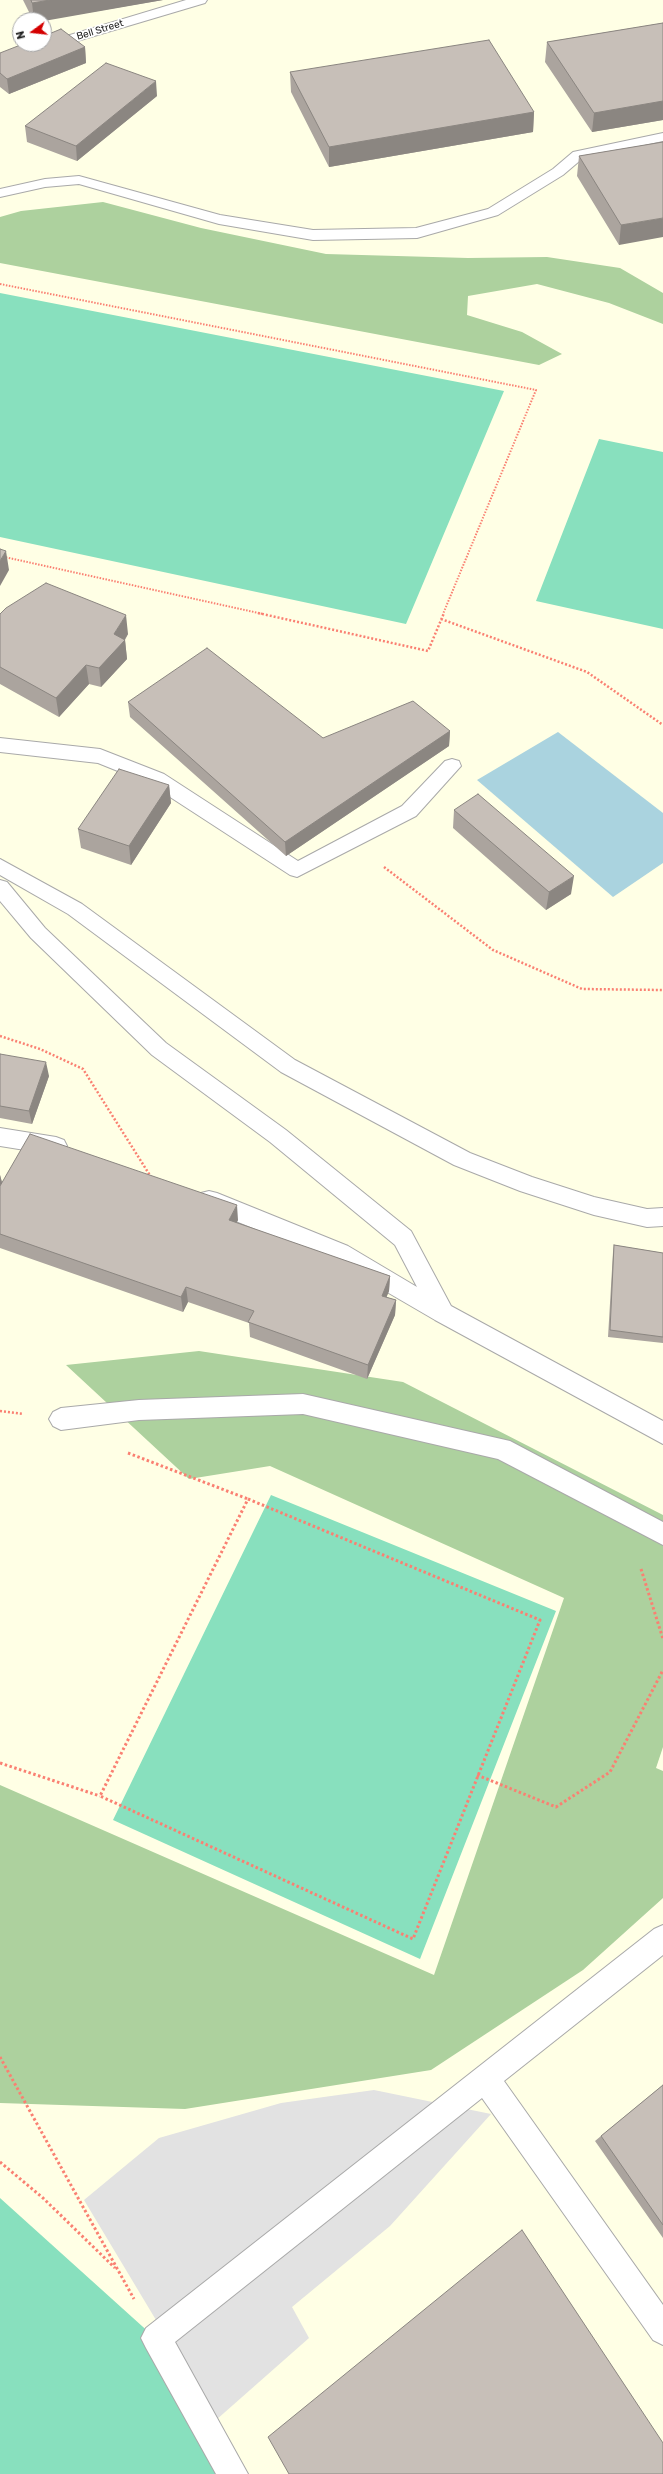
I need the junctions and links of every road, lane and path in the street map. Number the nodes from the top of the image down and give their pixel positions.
1 (200, 0) edge
2 (0, 60) edge
3 (663, 137) edge
4 (0, 193) edge
5 (0, 284) edge
6 (0, 556) edge
7 (441, 619) junction
8 (663, 725) edge
9 (0, 745) edge
10 (452, 766) dead end
11 (350, 842) junction
12 (0, 866) edge
13 (0, 887) edge
14 (663, 990) edge
15 (0, 1036) edge
16 (0, 1137) edge
17 (72, 1151) edge
18 (152, 1177) joint
19 (663, 1217) edge
20 (443, 1313) junction
21 (61, 1419) dead end
22 (663, 1433) edge
23 (125, 1451) dead end
24 (248, 1499) junction
25 (663, 1534) edge
26 (663, 1670) edge
27 (0, 1763) edge
28 (477, 1776) junction
29 (100, 1796) junction
30 (663, 1938) edge
31 (0, 2057) edge
32 (485, 2079) junction
33 (0, 2162) edge
34 (118, 2271) junction
35 (663, 2330) edge
36 (156, 2338) junction
37 (233, 2474) edge

1 - 2 street, Bell Street
3 - 4 street
5 - 7 path
6 - 7 path
7 - 8 path
9 - 11 street
10 - 11 street
11 - 14 path
12 - 19 street
13 - 20 street
15 - 18 path
16 - 17 street
18 - 20 street
20 - 22 street
21 - 25 street
23 - 24 path
24 - 28 path
24 - 29 path
26 - 28 path
27 - 29 path
28 - 29 path
30 - 32 street
31 - 34 path
32 - 35 street
32 - 36 street
33 - 34 path
34 - 36 path
36 - 37 street

